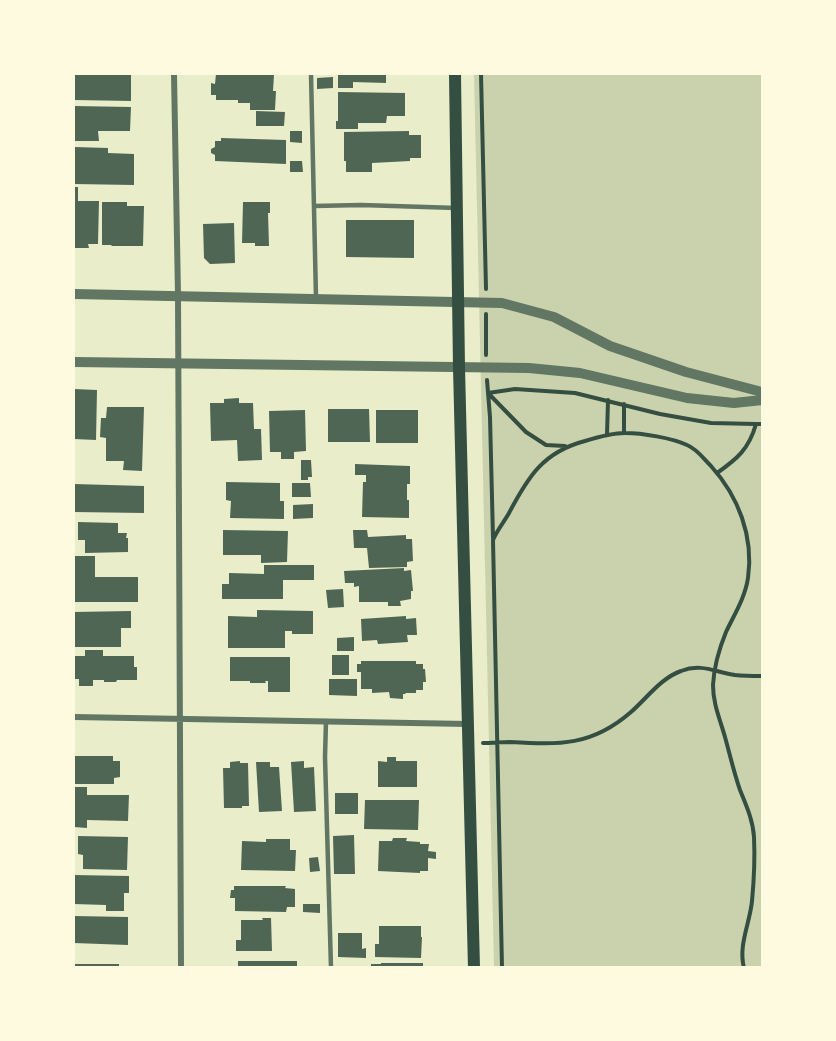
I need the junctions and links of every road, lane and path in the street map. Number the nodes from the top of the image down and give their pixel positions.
1 (174, 74) edge
2 (311, 74) edge
3 (454, 74) edge
4 (482, 74) edge
5 (314, 206) junction
6 (457, 208) junction
7 (74, 294) edge
8 (178, 295) junction
9 (316, 298) junction
10 (458, 302) junction
11 (486, 303) junction
12 (74, 362) edge
13 (178, 363) junction
14 (459, 368) junction
15 (487, 368) junction
16 (762, 392) edge
17 (488, 393) junction
18 (608, 400) junction
19 (762, 400) edge
20 (624, 405) junction
21 (756, 424) junction
22 (762, 424) edge
23 (624, 433) junction
24 (607, 435) junction
25 (568, 446) junction
26 (717, 473) junction
27 (493, 540) junction
28 (714, 671) junction
29 (762, 676) edge
30 (74, 717) edge
31 (181, 718) junction
32 (326, 721) junction
33 (469, 724) junction
34 (469, 742) junction
35 (498, 743) junction
36 (181, 968) edge
37 (331, 968) edge
38 (474, 968) edge
39 (502, 968) edge
40 (744, 968) edge

1 - 8 street
2 - 5 lane
3 - 6 main road
4 - 11 path
5 - 6 lane
5 - 9 lane
6 - 10 main road
7 - 8 street
8 - 9 street
8 - 13 street
9 - 10 street
10 - 11 street
10 - 14 main road
11 - 15 path
11 - 16 street
12 - 13 street
13 - 14 street
13 - 31 street
14 - 15 street
14 - 33 main road
15 - 17 path
15 - 19 street
17 - 18 path
17 - 25 path
17 - 27 path
18 - 20 path
18 - 24 path
20 - 21 path
20 - 23 path
21 - 22 path
21 - 26 path
23 - 24 path
23 - 26 path
24 - 25 path
25 - 27 path
26 - 28 path
27 - 35 path
28 - 29 path
28 - 35 path
28 - 40 path
30 - 31 street
31 - 32 street
31 - 36 street
32 - 33 street
32 - 37 lane
33 - 34 main road
34 - 35 path
34 - 38 main road
35 - 39 path

